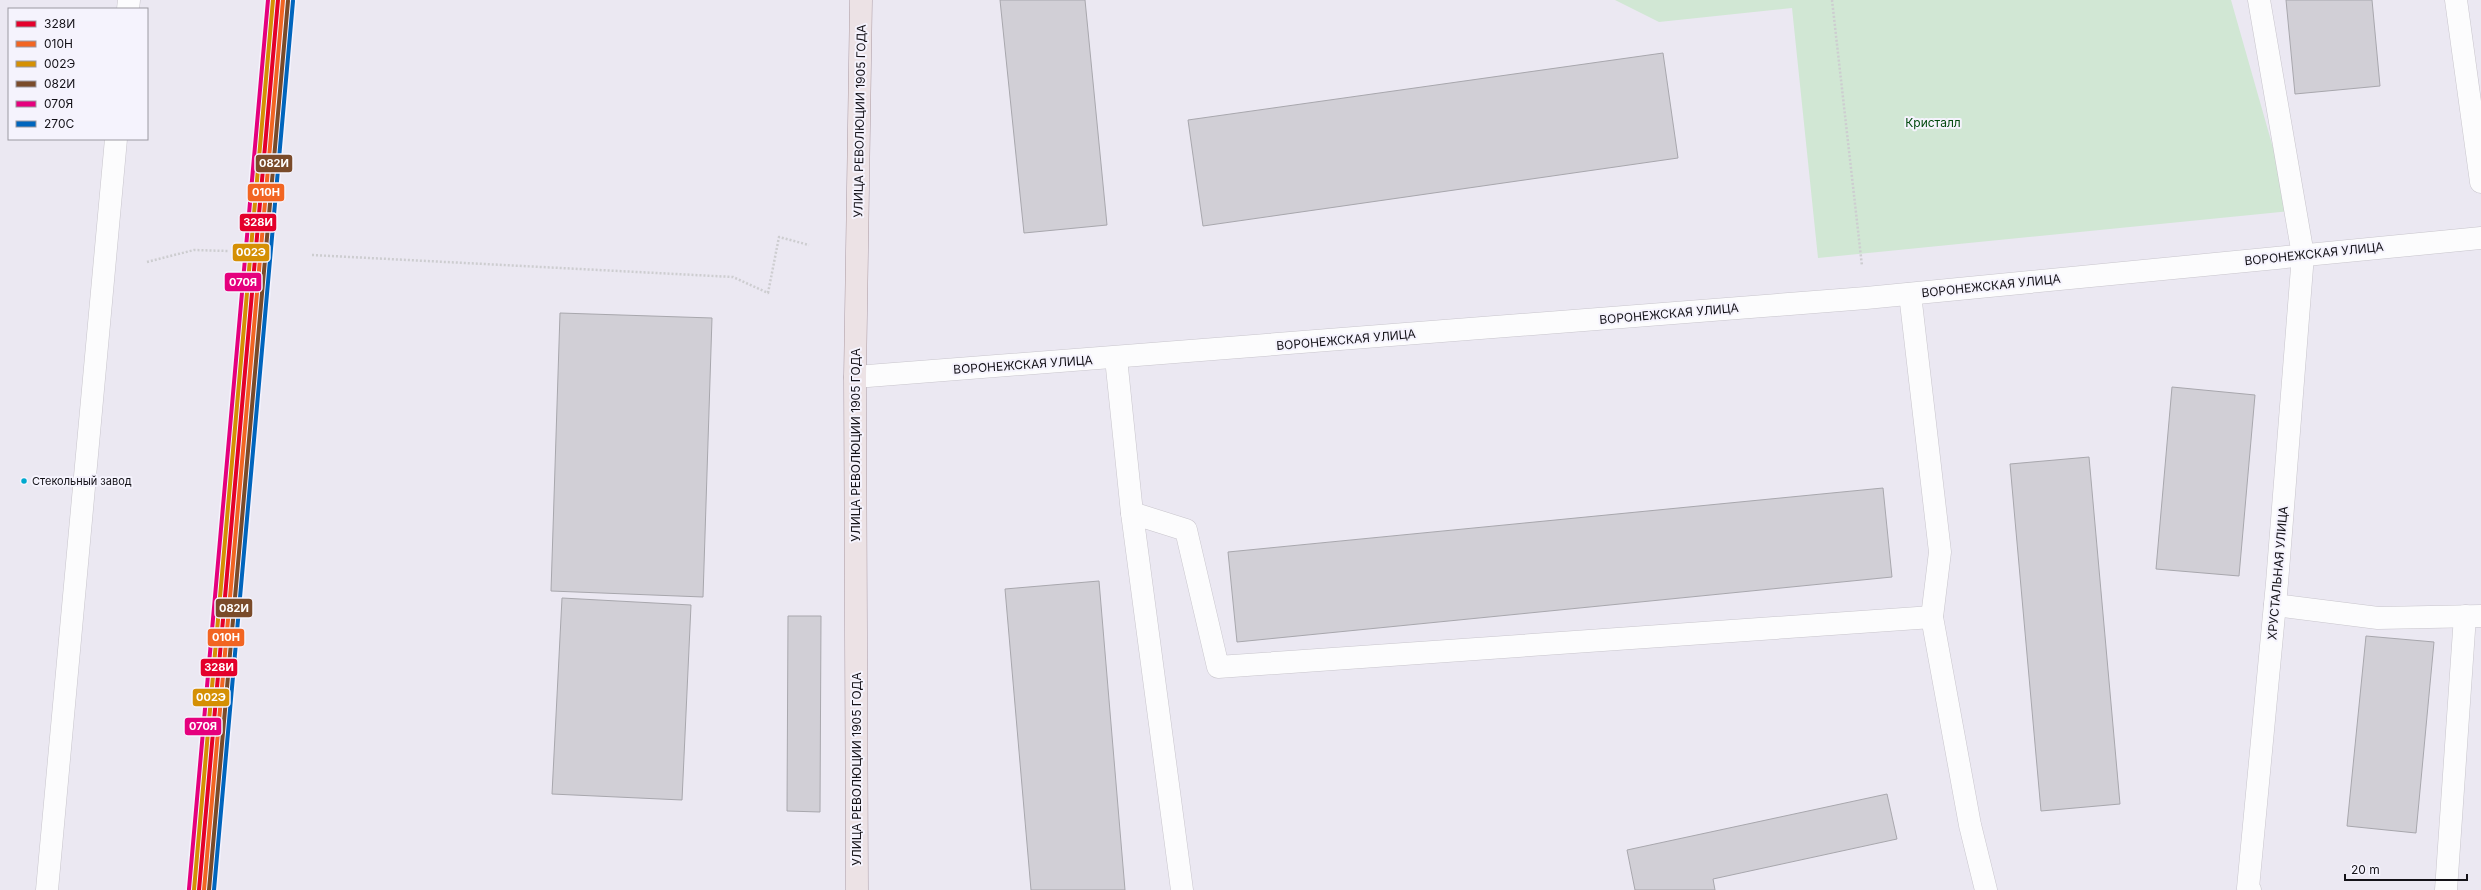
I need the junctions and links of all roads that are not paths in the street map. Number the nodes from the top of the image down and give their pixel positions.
1 (861, 0) edge
2 (2259, 0) edge
3 (2456, 0) edge
4 (116, 140) edge
5 (2481, 182) edge
6 (2481, 238) edge
7 (2303, 255) junction
8 (1910, 294) junction
9 (1116, 358) junction
10 (855, 377) junction
11 (1132, 513) junction
12 (2275, 605) junction
13 (2473, 616) edge
14 (1932, 617) junction
15 (2247, 889) edge
16 (47, 890) edge
17 (858, 890) edge
18 (1182, 890) edge
19 (1986, 890) edge
20 (2446, 890) edge

1 - 10 main road, УЛИЦА РЕВОЛЮЦИИ 1905 ГОДА
2 - 7 street, ХРУСТАЛЬНАЯ УЛИЦА
3 - 5 street
4 - 16 street
6 - 7 street, ВОРОНЕЖСКАЯ УЛИЦА
7 - 8 street, ВОРОНЕЖСКАЯ УЛИЦА
7 - 12 street, ХРУСТАЛЬНАЯ УЛИЦА
8 - 9 street, ВОРОНЕЖСКАЯ УЛИЦА
8 - 14 street
9 - 10 street, ВОРОНЕЖСКАЯ УЛИЦА
9 - 11 street
10 - 17 main road, УЛИЦА РЕВОЛЮЦИИ 1905 ГОДА
11 - 14 street
11 - 18 street
12 - 13 street
12 - 15 street, ХРУСТАЛЬНАЯ УЛИЦА
13 - 20 street
14 - 19 street

